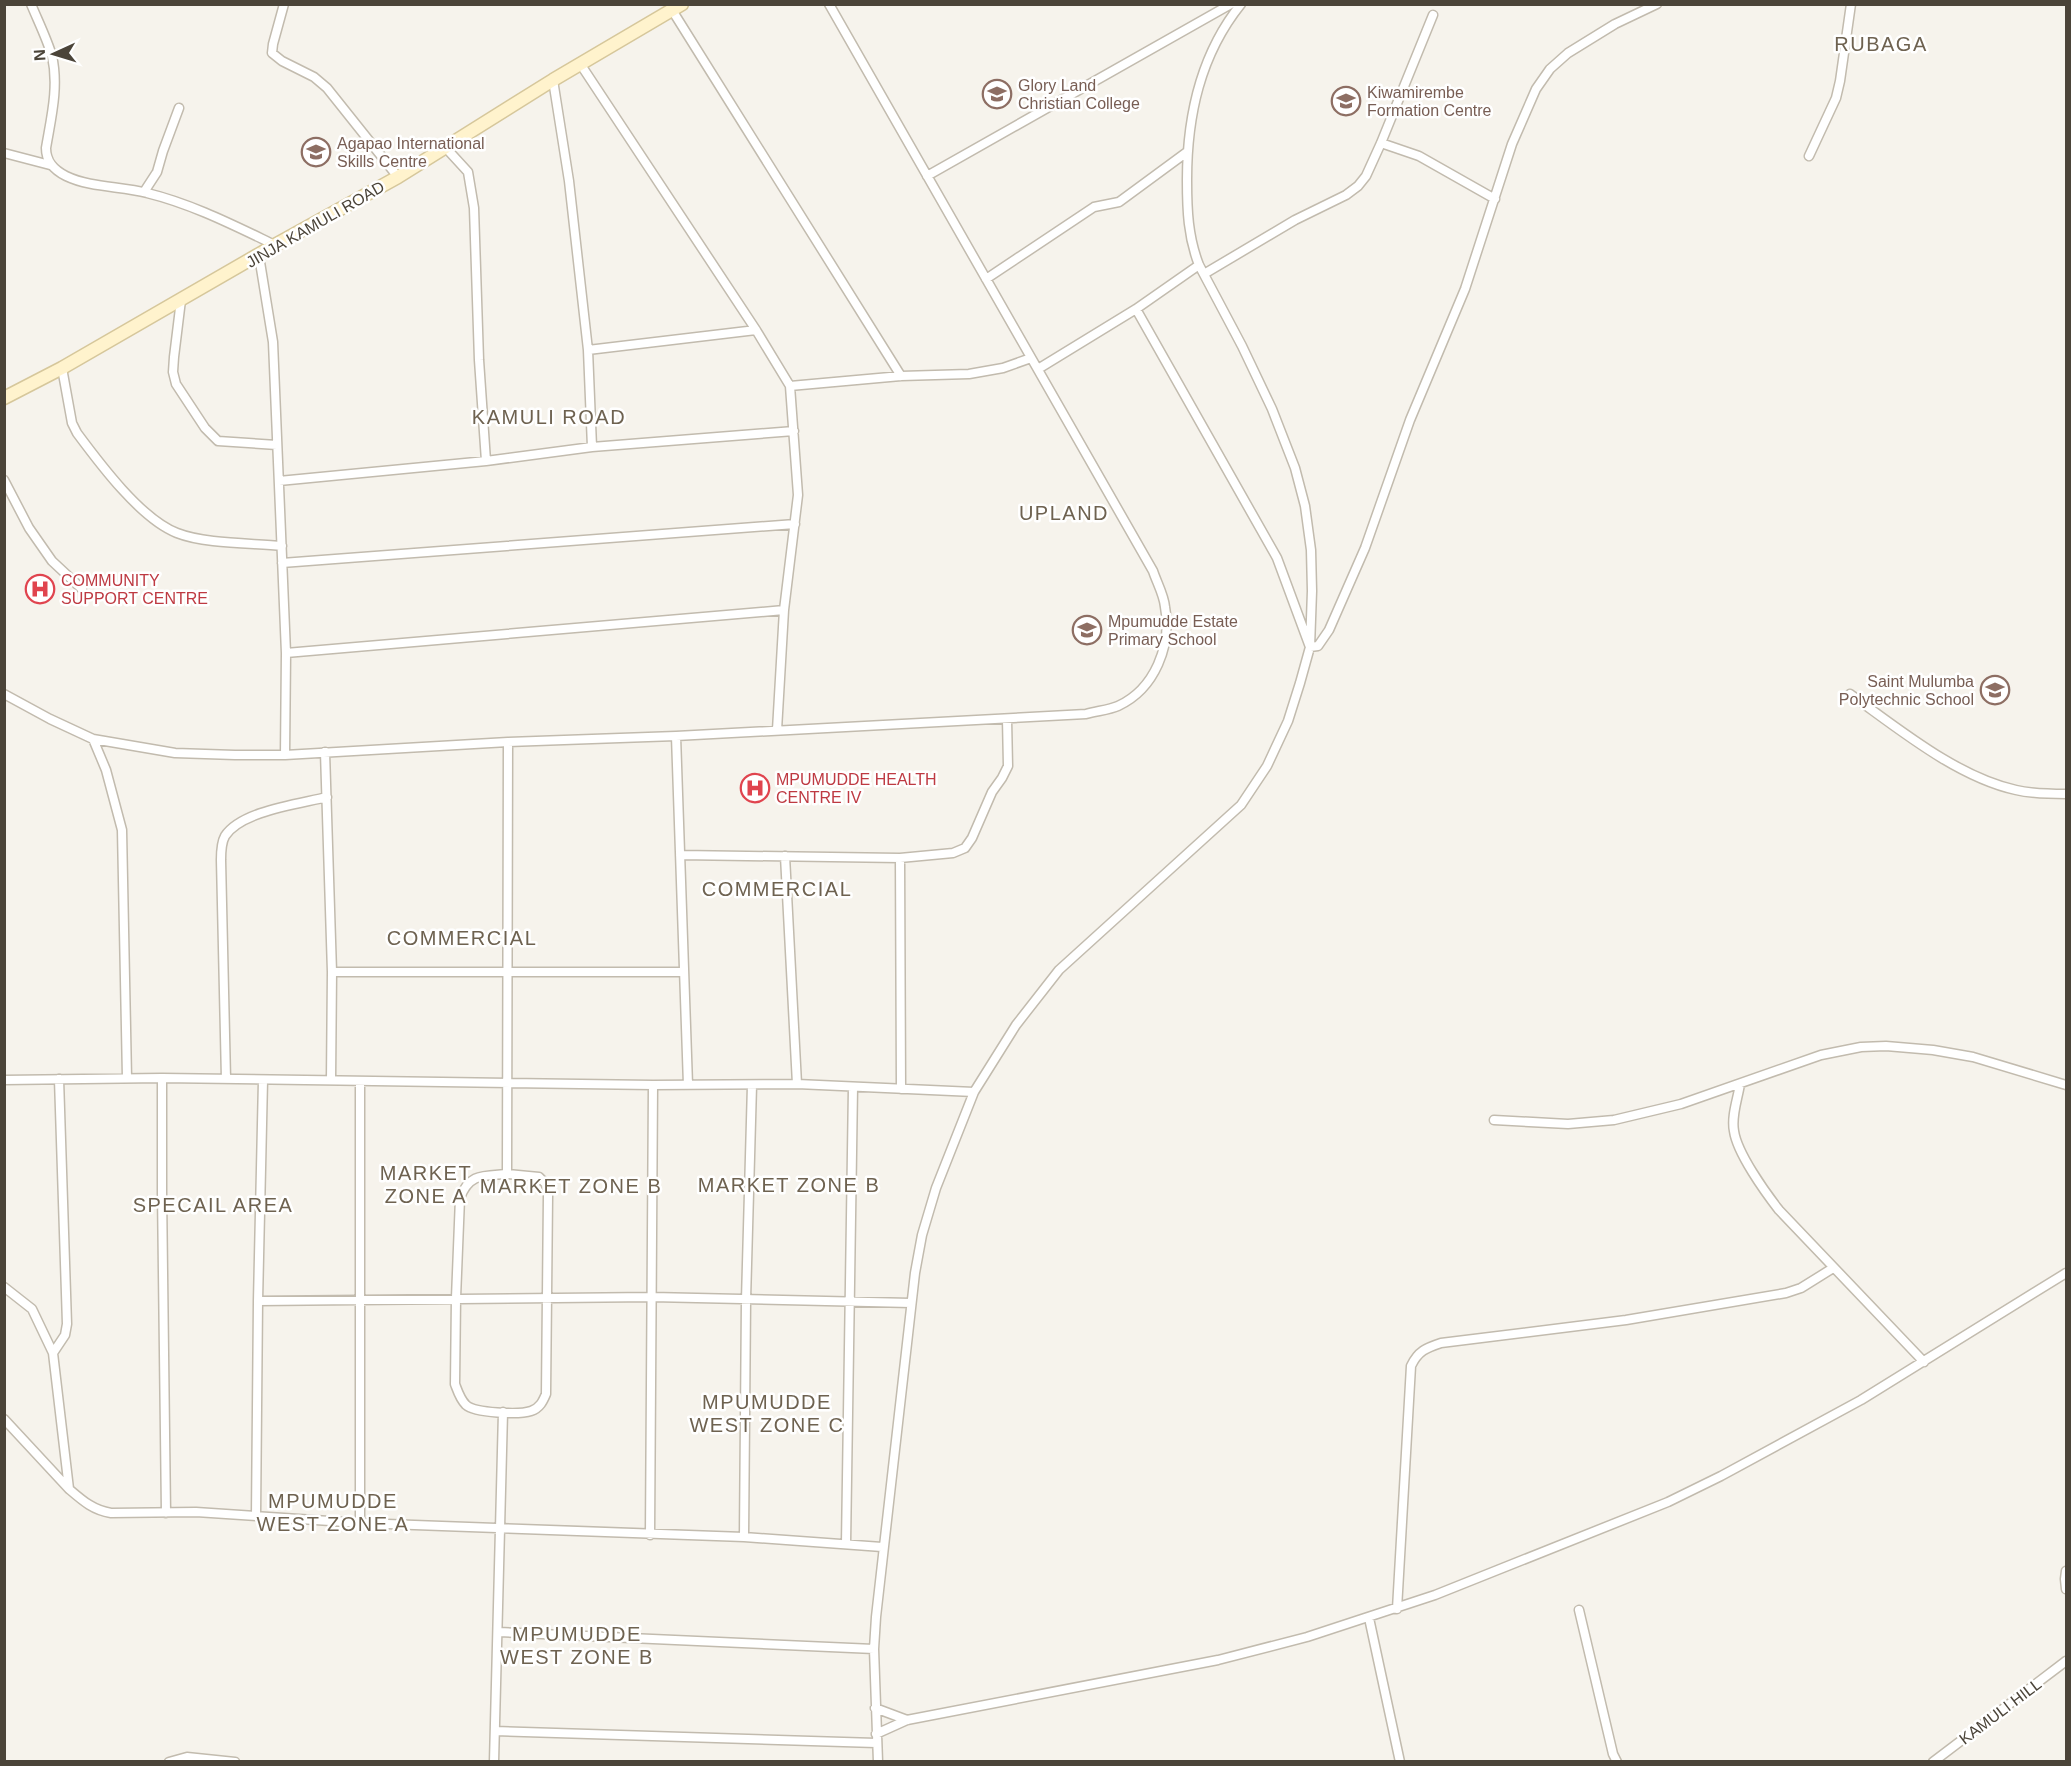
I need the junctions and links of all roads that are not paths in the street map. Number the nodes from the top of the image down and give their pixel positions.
1 (31, 4) edge
2 (284, 4) edge
3 (829, 4) edge
4 (1231, 4) edge
5 (1241, 4) edge
6 (1657, 4) edge
7 (1851, 4) edge
8 (677, 7) edge
9 (1433, 15) dead end
10 (581, 65) junction
11 (553, 80) junction
12 (179, 108) dead end
13 (1381, 144) junction
14 (446, 148) junction
15 (1187, 152) junction
16 (4, 153) edge
17 (1809, 156) dead end
18 (50, 165) junction
19 (927, 176) junction
20 (398, 177) junction
21 (144, 192) junction
22 (1496, 199) junction
23 (275, 245) junction
24 (259, 256) junction
25 (1199, 265) junction
26 (1204, 274) junction
27 (986, 279) junction
28 (181, 300) junction
29 (1136, 309) junction
30 (756, 330) junction
31 (588, 350) junction
32 (1031, 358) junction
33 (62, 368) junction
34 (1038, 369) junction
35 (901, 376) junction
36 (790, 386) junction
37 (4, 399) edge
38 (794, 431) junction
39 (277, 445) junction
40 (592, 447) junction
41 (486, 461) junction
42 (4, 480) edge
43 (279, 482) junction
44 (795, 524) junction
45 (282, 546) junction
46 (282, 563) junction
47 (82, 590) dead end
48 (784, 610) junction
49 (1310, 647) junction
50 (286, 654) junction
51 (4, 694) edge
52 (1850, 694) dead end
53 (1007, 719) junction
54 (777, 730) junction
55 (676, 736) junction
56 (93, 739) junction
57 (508, 742) junction
58 (326, 752) junction
59 (285, 755) junction
60 (2067, 794) edge
61 (327, 797) junction
62 (680, 855) junction
63 (785, 856) junction
64 (900, 858) junction
65 (332, 972) junction
66 (507, 972) junction
67 (684, 972) junction
68 (127, 1078) junction
69 (162, 1078) junction
70 (59, 1079) junction
71 (226, 1079) junction
72 (4, 1080) edge
73 (263, 1080) junction
74 (331, 1080) junction
75 (360, 1081) junction
76 (508, 1084) junction
77 (797, 1084) junction
78 (1740, 1084) junction
79 (654, 1085) junction
80 (688, 1085) junction
81 (752, 1085) junction
82 (2067, 1085) edge
83 (853, 1087) junction
84 (901, 1089) junction
85 (974, 1092) junction
86 (1494, 1120) dead end
87 (507, 1174) junction
88 (1833, 1268) junction
89 (2067, 1273) edge
90 (4, 1287) edge
91 (547, 1297) junction
92 (652, 1297) junction
93 (456, 1298) junction
94 (360, 1299) junction
95 (746, 1300) junction
96 (258, 1301) junction
97 (849, 1302) junction
98 (911, 1303) junction
99 (53, 1353) junction
100 (1924, 1362) junction
101 (503, 1412) junction
102 (4, 1419) edge
103 (69, 1490) junction
104 (166, 1513) junction
105 (256, 1516) junction
106 (360, 1523) junction
107 (500, 1528) junction
108 (650, 1535) junction
109 (744, 1538) junction
110 (846, 1544) junction
111 (882, 1547) junction
112 (2067, 1570) edge
113 (2067, 1588) edge
114 (1397, 1609) junction
115 (1579, 1610) dead end
116 (1369, 1618) junction
117 (499, 1632) junction
118 (873, 1649) junction
119 (2067, 1661) edge
120 (875, 1708) junction
121 (907, 1720) junction
122 (495, 1731) junction
123 (876, 1738) junction
124 (496, 1759) edge
125 (168, 1761) edge
126 (235, 1761) edge
127 (878, 1761) edge
128 (1400, 1761) edge
129 (1617, 1761) edge
130 (1934, 1761) edge

1 - 18 street
2 - 20 street
3 - 19 street
4 - 19 street
5 - 15 street
6 - 22 street
7 - 17 street
8 - 10 main road, JINJA KAMULI ROAD
8 - 35 street
9 - 13 street
10 - 11 main road, JINJA KAMULI ROAD
10 - 30 street
11 - 14 main road, JINJA KAMULI ROAD
11 - 31 street
12 - 21 street
13 - 22 street
13 - 26 street
14 - 20 main road, JINJA KAMULI ROAD
14 - 41 street
15 - 25 street
15 - 27 street
16 - 18 street
18 - 21 street
19 - 27 street
20 - 23 main road, JINJA KAMULI ROAD
21 - 23 street
22 - 49 street
23 - 24 main road, JINJA KAMULI ROAD
24 - 28 main road, JINJA KAMULI ROAD
24 - 39 street
25 - 26 street
25 - 29 street
26 - 49 street
27 - 32 street
28 - 33 main road, JINJA KAMULI ROAD
28 - 39 street
29 - 34 street
29 - 49 street
30 - 31 street
30 - 36 street
31 - 40 street
32 - 34 street
32 - 35 street
33 - 37 main road, JINJA KAMULI ROAD
33 - 45 street
34 - 53 street
35 - 36 street
36 - 38 street
38 - 40 street
38 - 44 street
39 - 43 street
40 - 41 street
41 - 43 street
42 - 47 street
43 - 45 street
44 - 46 street
44 - 48 street
45 - 46 street
46 - 50 street
48 - 50 street
48 - 54 street
49 - 85 street
50 - 59 street
51 - 56 street
52 - 60 street
53 - 54 street
53 - 64 street
54 - 55 street
55 - 57 street
55 - 62 street
56 - 59 street
56 - 68 street
57 - 58 street
57 - 66 street
58 - 59 street
58 - 61 street
61 - 65 street
61 - 71 street
62 - 63 street
62 - 67 street
63 - 64 street
63 - 77 street
64 - 84 street
65 - 66 street
65 - 74 street
66 - 67 street
66 - 76 street
67 - 80 street
68 - 69 street
68 - 70 street
69 - 71 street
69 - 104 street
70 - 72 street
70 - 99 street
71 - 73 street
73 - 74 street
73 - 96 street
74 - 75 street
75 - 76 street
75 - 94 street
76 - 79 street
76 - 87 street
77 - 81 street
77 - 83 street
78 - 82 street
78 - 86 street
78 - 88 street
79 - 80 street
79 - 92 street
80 - 81 street
81 - 95 street
83 - 84 street
83 - 97 street
84 - 85 street
85 - 98 street
87 - 91 street
87 - 93 street
88 - 100 street
88 - 114 street
89 - 100 street
90 - 99 street
91 - 92 street
91 - 93 street
91 - 101 street
92 - 95 street
92 - 108 street
93 - 94 street
93 - 101 street
94 - 96 street
94 - 106 street
95 - 97 street
95 - 109 street
96 - 105 street
97 - 98 street
97 - 110 street
98 - 111 street
99 - 103 street
100 - 114 street
101 - 107 street
102 - 103 street
103 - 104 street
104 - 105 street
105 - 106 street
106 - 107 street
107 - 108 street
107 - 117 street
108 - 109 street
109 - 110 street
110 - 111 street
111 - 118 street
112 - 113 street
114 - 116 street
115 - 129 street
116 - 121 street
116 - 128 street
117 - 118 street
117 - 122 street
118 - 120 street
119 - 130 street, KAMULI HILL
120 - 121 street
120 - 123 street
121 - 123 street
122 - 123 street
122 - 124 street
123 - 127 street
125 - 126 street

